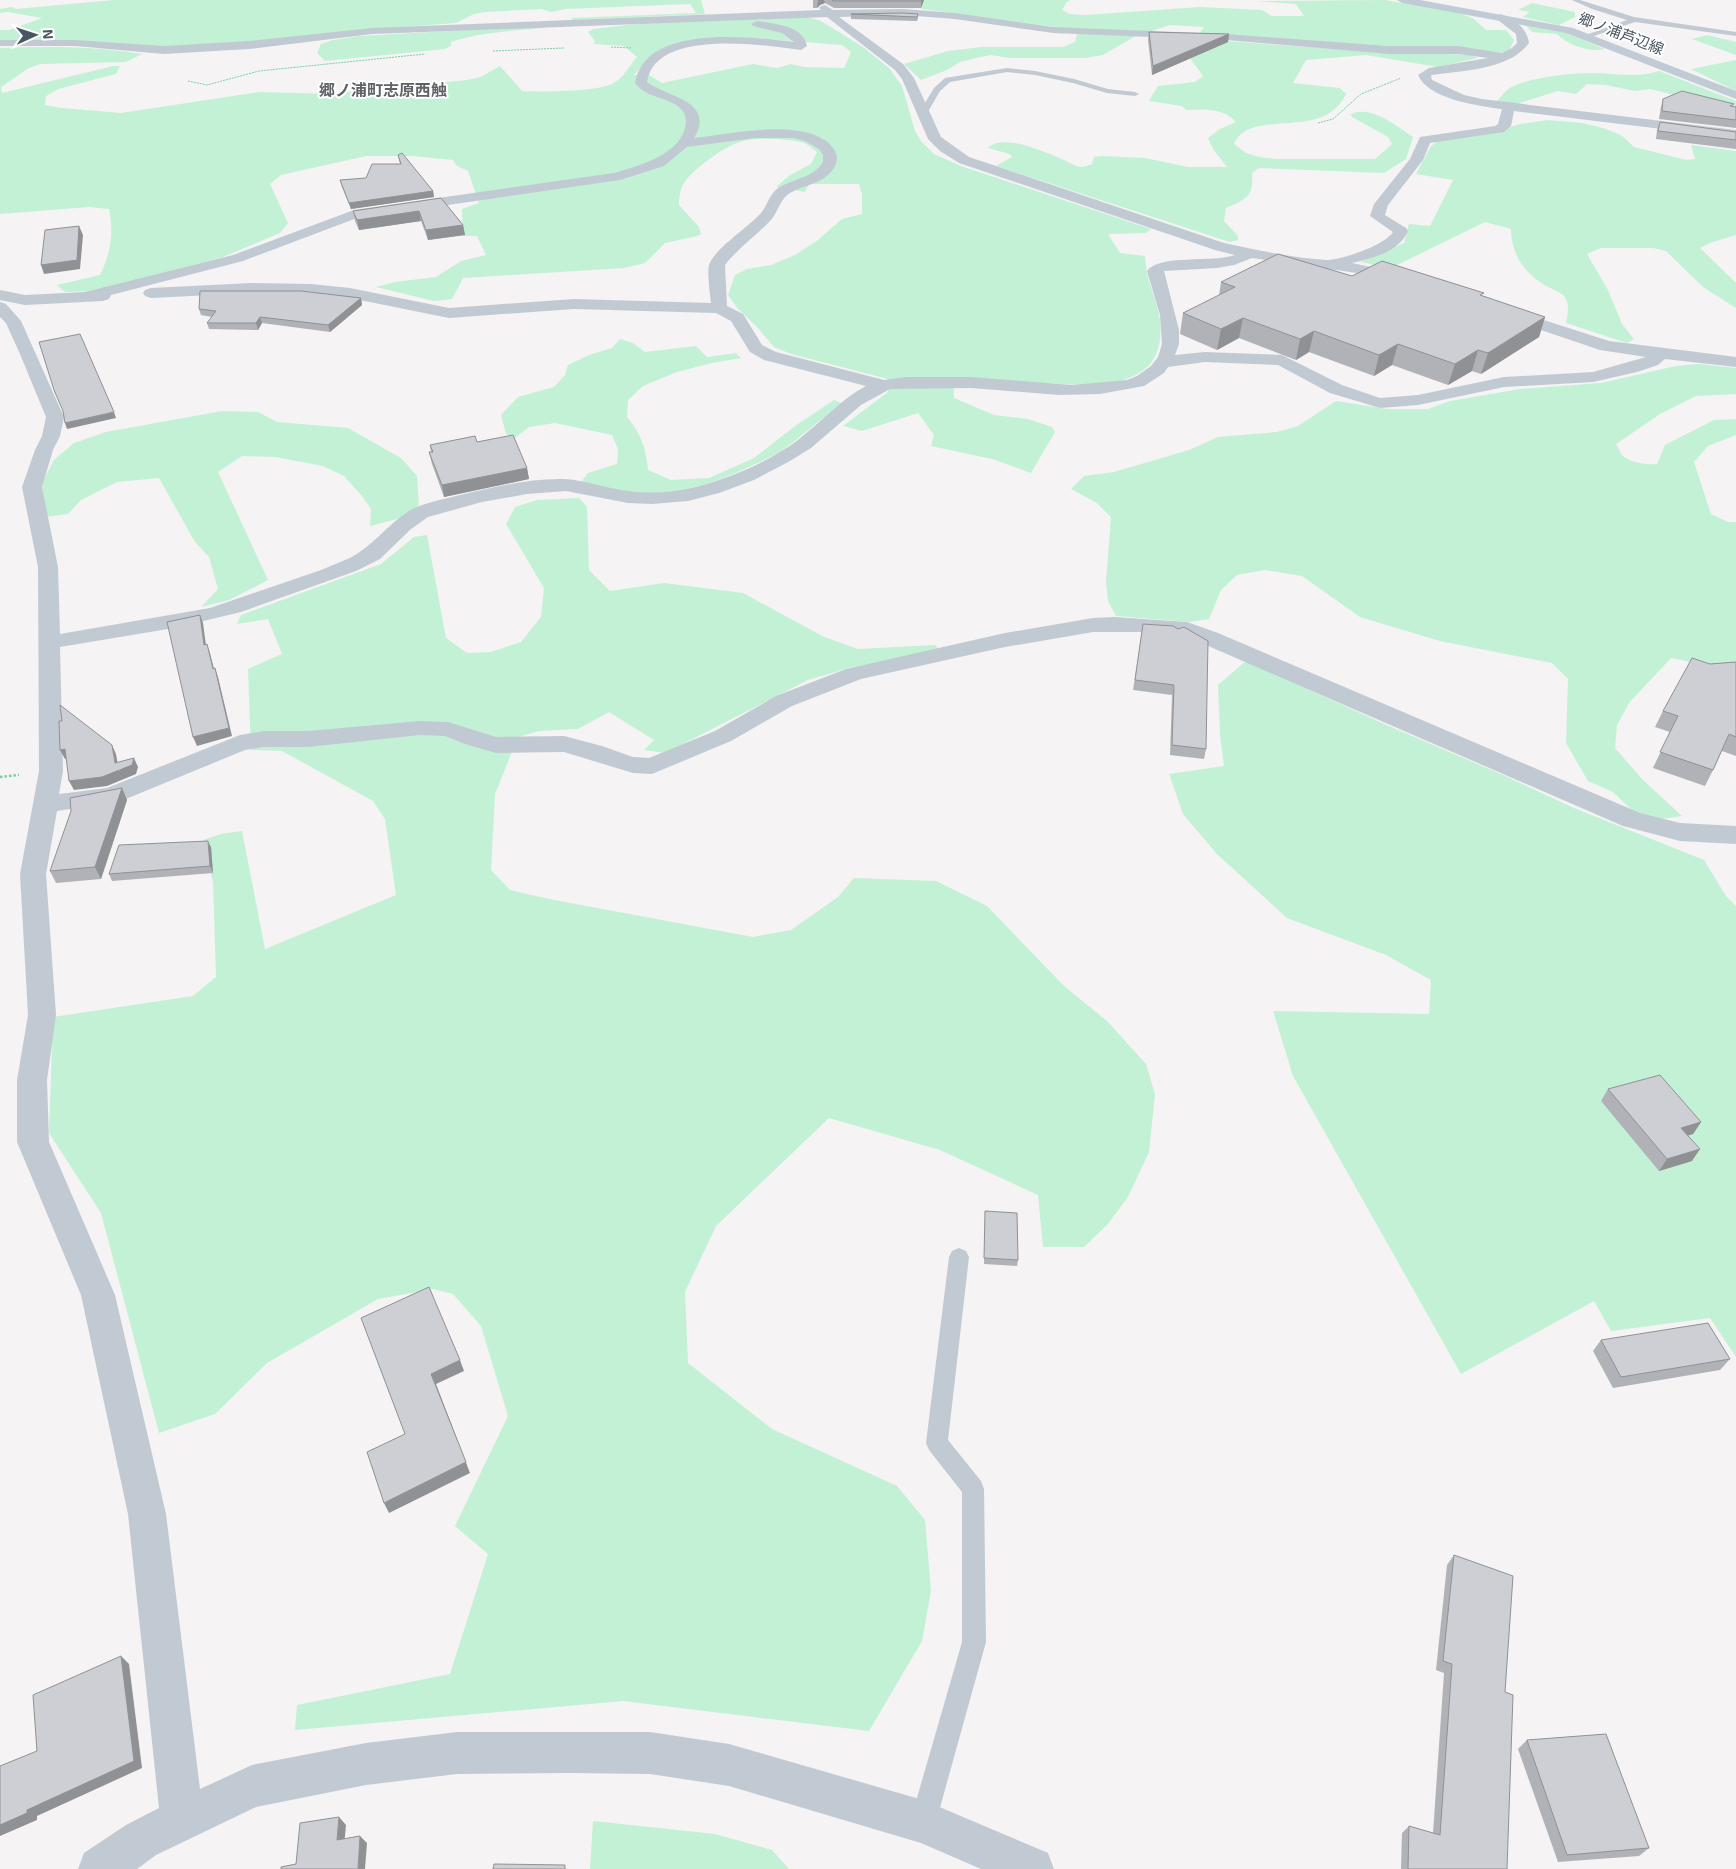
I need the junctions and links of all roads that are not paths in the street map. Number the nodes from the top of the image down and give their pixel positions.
1 (806, 0) edge
2 (1402, 0) edge
3 (1575, 0) edge
4 (831, 14) junction
5 (708, 17) junction
6 (1500, 17) junction
7 (1636, 19) junction
8 (1736, 34) edge
9 (1588, 36) junction
10 (0, 43) edge
11 (1506, 57) junction
12 (1135, 94) dead end
13 (1736, 95) edge
14 (1508, 107) junction
15 (923, 112) junction
16 (1736, 134) edge
17 (683, 143) junction
18 (1248, 254) junction
19 (1327, 265) junction
20 (1413, 282) edge
21 (0, 295) edge
22 (85, 297) junction
23 (0, 307) edge
24 (1488, 307) edge
25 (719, 308) junction
26 (1661, 354) junction
27 (1164, 362) junction
28 (1736, 362) edge
29 (884, 385) junction
30 (50, 642) junction
31 (46, 804) junction
32 (1736, 835) edge
33 (960, 1257) dead end
34 (182, 1820) junction
35 (923, 1822) junction
36 (100, 1869) edge
37 (1032, 1869) edge

1 - 4 street
2 - 6 main road, 郷ノ浦芦辺線
3 - 7 lane
4 - 5 street
4 - 11 street
4 - 15 street
5 - 10 street
5 - 17 street
6 - 9 main road, 郷ノ浦芦辺線
6 - 11 street
7 - 8 lane
7 - 9 lane
9 - 13 main road, 郷ノ浦芦辺線
11 - 14 street
12 - 15 lane
14 - 16 street
14 - 19 street
15 - 18 street
17 - 22 street
17 - 25 street
18 - 19 street
18 - 27 street
19 - 20 street
21 - 22 street
22 - 25 street
23 - 30 street
24 - 26 street
25 - 29 street
26 - 27 street
26 - 28 street
27 - 29 street
29 - 30 street
30 - 31 street
31 - 32 street
31 - 34 street
33 - 35 lane
34 - 35 street
34 - 36 street
35 - 37 street

